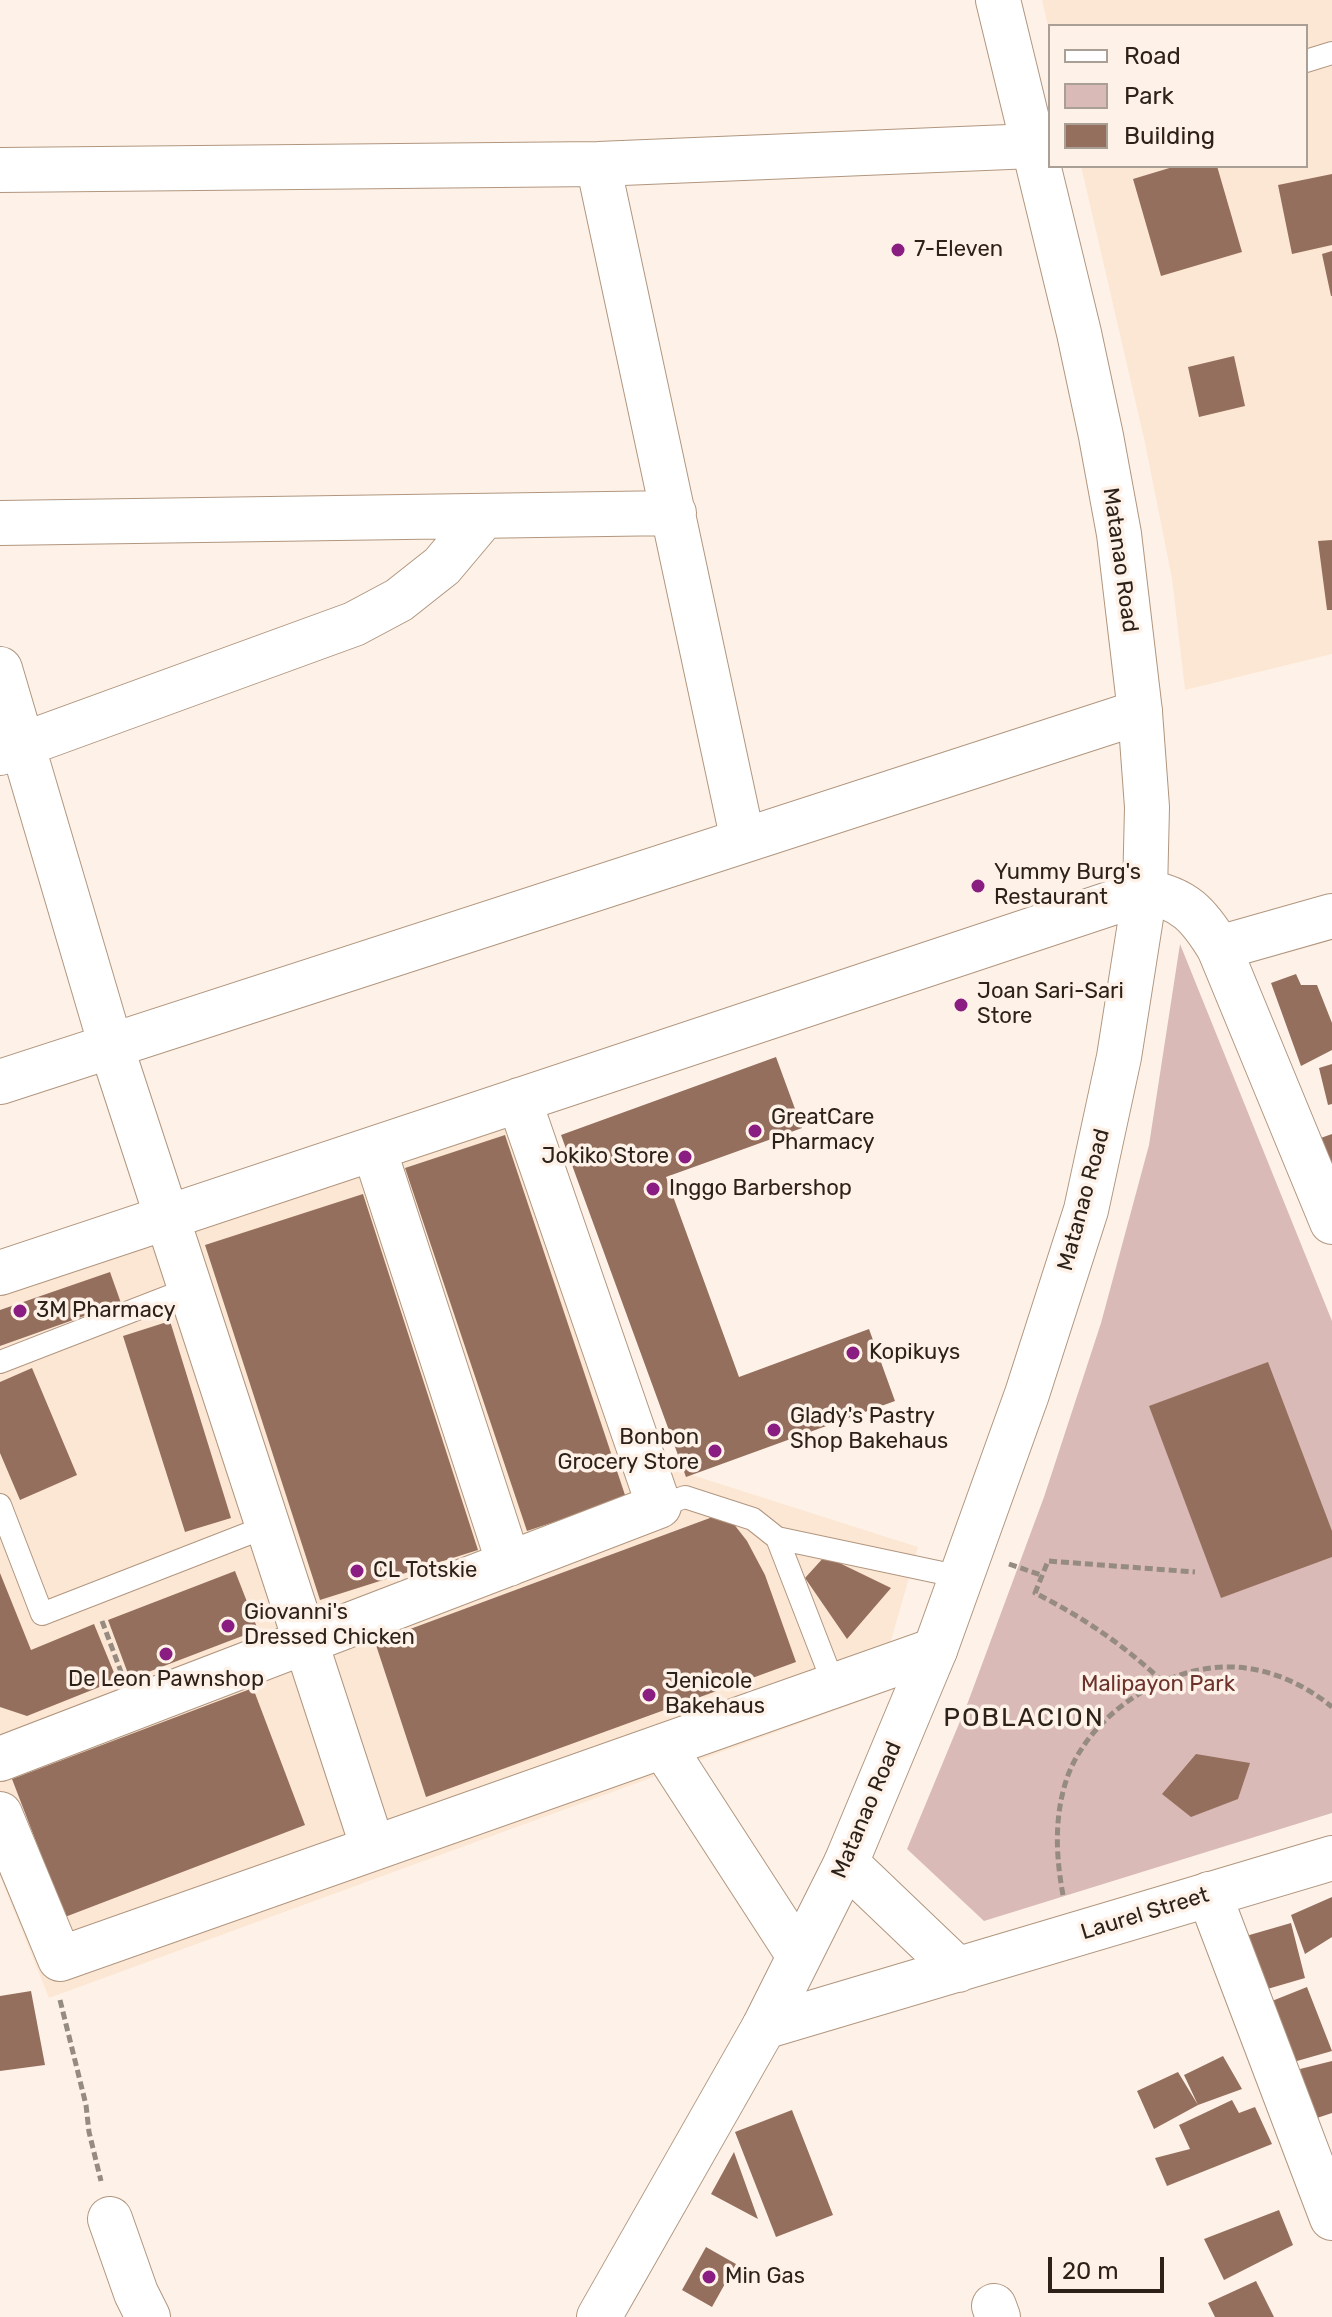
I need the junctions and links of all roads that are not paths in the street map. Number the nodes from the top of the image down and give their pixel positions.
1 (998, 0) edge
2 (1332, 53) edge
3 (1308, 60) edge
4 (1041, 143) edge
5 (598, 164) junction
6 (0, 170) edge
7 (674, 513) junction
8 (484, 516) junction
9 (0, 523) edge
10 (0, 669) edge
11 (1140, 712) junction
12 (11, 749) edge
13 (743, 841) junction
14 (1145, 892) junction
15 (1332, 916) edge
16 (1219, 948) junction
17 (111, 1046) junction
18 (0, 1082) edge
19 (519, 1100) junction
20 (374, 1149) junction
21 (167, 1218) junction
22 (1332, 1222) edge
23 (0, 1273) edge
24 (191, 1288) junction
25 (0, 1362) edge
26 (0, 1505) edge
27 (659, 1506) junction
28 (268, 1526) junction
29 (777, 1538) junction
30 (509, 1564) junction
31 (961, 1577) junction
32 (306, 1641) junction
33 (935, 1650) junction
34 (834, 1685) junction
35 (663, 1746) junction
36 (0, 1759) edge
37 (0, 1814) edge
38 (373, 1848) junction
39 (1332, 1858) edge
40 (846, 1863) junction
41 (1209, 1894) junction
42 (799, 1956) junction
43 (958, 1970) junction
44 (764, 2027) junction
45 (1332, 2218) edge
46 (110, 2219) road end
47 (148, 2317) edge
48 (599, 2317) edge

1 - 4 street, Matanao Road
2 - 3 lane
4 - 5 street
4 - 11 street, Matanao Road
5 - 6 street
5 - 7 street
7 - 8 street
7 - 13 street
8 - 9 street
8 - 12 street
10 - 12 street
11 - 13 street
11 - 14 street, Matanao Road
12 - 17 street
13 - 17 street
14 - 16 street
14 - 19 street
14 - 31 street, Matanao Road
15 - 16 street
16 - 22 street
17 - 18 street
17 - 21 street
19 - 20 street
19 - 27 street
20 - 21 street
20 - 30 street
21 - 23 street
21 - 24 street
24 - 25 lane
24 - 28 street
26 - 28 lane
27 - 29 lane
27 - 30 street
28 - 32 street
29 - 31 lane
29 - 34 lane
30 - 32 street
31 - 33 street, Matanao Road
32 - 36 street
32 - 38 street
33 - 34 street
33 - 40 street, Matanao Road
34 - 35 street
35 - 38 street
35 - 42 street
37 - 38 street
39 - 41 street, Laurel Street
40 - 42 street, Matanao Road
40 - 43 street
41 - 43 street, Laurel Street
41 - 45 street
42 - 44 street, Matanao Road
43 - 44 street, Laurel Street
44 - 48 street, Matanao Road
46 - 47 street

